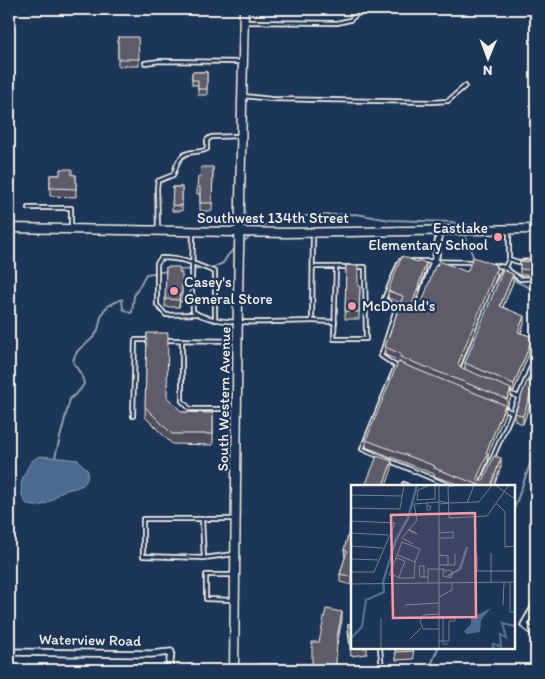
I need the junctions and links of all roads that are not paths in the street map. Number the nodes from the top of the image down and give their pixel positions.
1 (244, 9) edge
2 (363, 9) edge
3 (244, 22) junction
4 (243, 62) junction
5 (145, 63) dead end
6 (465, 86) dead end
7 (243, 96) junction
8 (242, 136) junction
9 (28, 208) dead end
10 (9, 228) edge
11 (71, 229) junction
12 (508, 229) junction
13 (536, 229) edge
14 (440, 230) junction
15 (158, 231) junction
16 (193, 232) junction
17 (239, 232) junction
18 (314, 233) junction
19 (509, 259) junction
20 (434, 261) junction
21 (536, 261) edge
22 (192, 262) junction
23 (480, 262) edge
24 (489, 264) edge
25 (313, 266) junction
26 (336, 267) junction
27 (504, 267) junction
28 (192, 278) dead end
29 (536, 278) edge
30 (192, 291) dead end
31 (196, 314) junction
32 (416, 314) edge
33 (215, 320) junction
34 (312, 321) junction
35 (238, 322) junction
36 (335, 322) junction
37 (154, 340) edge
38 (163, 340) edge
39 (182, 340) junction
40 (238, 341) junction
41 (536, 355) edge
42 (461, 372) edge
43 (502, 390) edge
44 (518, 397) junction
45 (494, 405) edge
46 (237, 410) junction
47 (511, 412) junction
48 (132, 416) dead end
49 (450, 485) edge
50 (480, 485) edge
51 (202, 519) junction
52 (236, 519) junction
53 (236, 554) junction
54 (204, 558) junction
55 (236, 576) junction
56 (235, 600) junction
57 (536, 604) edge
58 (536, 634) edge
59 (380, 649) edge
60 (9, 652) edge
61 (169, 670) edge
62 (234, 670) edge
63 (355, 670) edge
64 (382, 670) edge

1 - 3 main road, South Western Avenue
2 - 3 lane
3 - 4 main road, South Western Avenue
4 - 5 lane
4 - 7 main road, South Western Avenue
6 - 7 lane
7 - 8 main road, South Western Avenue
8 - 15 lane
8 - 17 main road, South Western Avenue
9 - 11 lane
10 - 11 main road, Southwest 134th Street
11 - 15 main road, Southwest 134th Street
12 - 13 main road, Southwest 134th Street
12 - 14 main road, Southwest 134th Street
12 - 19 lane
14 - 18 main road, Southwest 134th Street
14 - 20 street
15 - 16 main road, Southwest 134th Street
16 - 17 main road, Southwest 134th Street
16 - 22 lane
17 - 18 main road, Southwest 134th Street
17 - 35 main road, South Western Avenue
18 - 25 lane
19 - 21 lane
19 - 27 lane
20 - 23 lane
20 - 32 street
20 - 49 lane
22 - 28 lane
22 - 31 lane
22 - 33 lane
24 - 27 lane
25 - 26 lane
25 - 34 lane
26 - 36 lane
26 - 36 lane
27 - 29 lane
27 - 42 lane
30 - 31 lane
31 - 33 lane
33 - 35 lane
34 - 35 lane
34 - 36 lane
35 - 40 main road, South Western Avenue
37 - 48 lane
38 - 39 lane
39 - 40 lane
39 - 46 lane
40 - 46 main road, South Western Avenue
41 - 44 lane
43 - 44 lane
44 - 47 lane
45 - 47 lane
46 - 52 main road, South Western Avenue
47 - 50 lane
51 - 52 lane
51 - 54 lane
51 - 54 lane
52 - 53 main road, South Western Avenue
53 - 54 lane
53 - 55 main road, South Western Avenue
55 - 56 main road, South Western Avenue
55 - 56 lane
56 - 62 main road, South Western Avenue
57 - 58 street
59 - 64 lane
60 - 61 street, Waterview Road
63 - 64 lane

